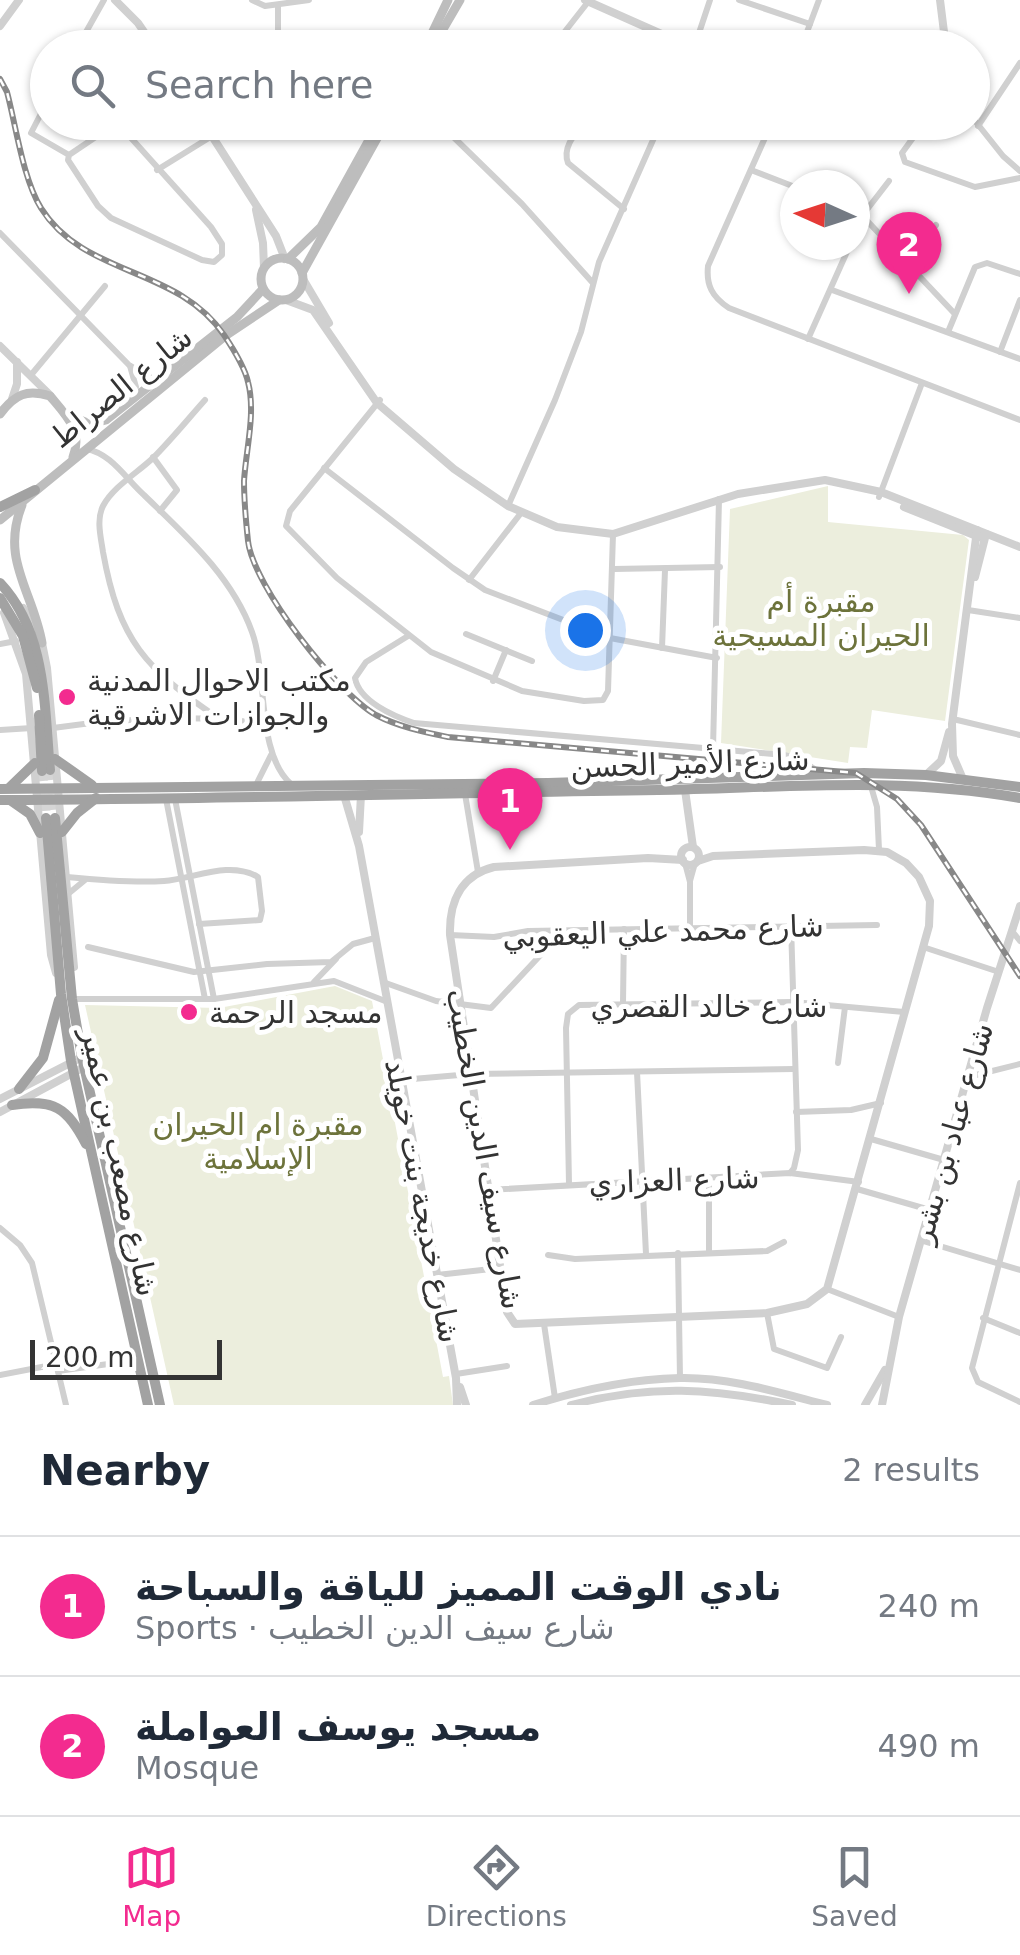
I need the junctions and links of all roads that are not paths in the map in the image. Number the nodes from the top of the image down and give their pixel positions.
1 (19, 0) edge
2 (104, 0) edge
3 (115, 0) edge
4 (252, 0) edge
5 (309, 0) edge
6 (448, 0) edge
7 (460, 0) edge
8 (710, 0) edge
9 (739, 0) edge
10 (819, 0) edge
11 (940, 0) edge
12 (587, 1) edge
13 (278, 6) junction
14 (810, 24) junction
15 (0, 26) edge
16 (87, 30) edge
17 (143, 30) edge
18 (278, 30) edge
19 (436, 30) edge
20 (440, 30) edge
21 (565, 30) edge
22 (650, 30) edge
23 (700, 30) edge
24 (808, 30) edge
25 (944, 30) edge
26 (1020, 63) edge
27 (990, 108) edge
28 (43, 140) edge
29 (91, 140) edge
30 (129, 140) edge
31 (205, 140) edge
32 (214, 140) edge
33 (372, 140) edge
34 (374, 140) edge
35 (456, 140) edge
36 (572, 140) edge
37 (654, 140) edge
38 (763, 140) edge
39 (910, 140) edge
40 (990, 140) edge
41 (69, 155) junction
42 (156, 170) junction
43 (751, 170) junction
44 (1020, 174) edge
45 (780, 181) edge
46 (889, 181) dead end
47 (254, 206) junction
48 (870, 206) edge
49 (624, 209) junction
50 (870, 224) edge
51 (936, 226) dead end
52 (0, 233) edge
53 (287, 259) junction
54 (844, 260) edge
55 (907, 261) junction
56 (264, 268) junction
57 (1020, 274) edge
58 (302, 276) junction
59 (592, 282) junction
60 (105, 286) dead end
61 (264, 289) junction
62 (832, 290) junction
63 (282, 300) junction
64 (1020, 300) edge
65 (954, 312) junction
66 (79, 315) junction
67 (948, 332) junction
68 (808, 340) junction
69 (0, 346) edge
70 (1000, 352) junction
71 (1020, 359) edge
72 (17, 362) junction
73 (130, 365) junction
74 (30, 374) junction
75 (158, 381) junction
76 (922, 383) junction
77 (50, 396) junction
78 (12, 399) junction
79 (206, 400) dead end
80 (132, 401) junction
81 (378, 402) junction
82 (0, 414) edge
83 (65, 414) junction
84 (1020, 420) edge
85 (110, 427) junction
86 (83, 449) junction
87 (153, 457) junction
88 (108, 458) junction
89 (72, 459) junction
90 (324, 468) junction
91 (127, 480) junction
92 (35, 490) junction
93 (880, 494) junction
94 (719, 499) junction
95 (0, 503) edge
96 (508, 506) junction
97 (160, 511) junction
98 (521, 512) junction
99 (0, 520) edge
100 (613, 534) junction
101 (981, 535) junction
102 (1020, 549) edge
103 (720, 567) junction
104 (614, 569) junction
105 (664, 570) junction
106 (469, 580) junction
107 (0, 583) edge
108 (3, 598) edge
109 (968, 605) junction
110 (1020, 618) edge
111 (30, 624) junction
112 (466, 634) dead end
113 (408, 636) junction
114 (610, 638) junction
115 (16, 641) junction
116 (42, 643) junction
117 (0, 644) edge
118 (662, 648) junction
119 (506, 650) junction
120 (717, 658) junction
121 (532, 661) dead end
122 (492, 681) junction
123 (218, 718) junction
124 (952, 721) junction
125 (267, 724) junction
126 (32, 728) junction
127 (53, 728) junction
128 (0, 730) edge
129 (1020, 734) edge
130 (712, 749) junction
131 (271, 754) junction
132 (46, 769) junction
133 (822, 774) junction
134 (926, 776) junction
135 (866, 778) junction
136 (963, 779) junction
137 (292, 785) junction
138 (256, 786) junction
139 (1020, 788) edge
140 (685, 790) junction
141 (97, 792) junction
142 (57, 793) junction
143 (4, 794) edge
144 (38, 794) junction
145 (464, 794) junction
146 (344, 795) junction
147 (361, 795) junction
148 (170, 797) junction
149 (1020, 798) edge
150 (50, 816) junction
151 (62, 832) junction
152 (40, 833) junction
153 (359, 846) junction
154 (879, 850) junction
155 (690, 856) junction
156 (478, 872) junction
157 (185, 875) junction
158 (66, 877) junction
159 (85, 880) junction
160 (68, 894) junction
161 (1020, 906) edge
162 (199, 924) junction
163 (877, 925) dead end
164 (791, 926) junction
165 (690, 928) junction
166 (624, 929) junction
167 (564, 930) junction
168 (1012, 931) junction
169 (450, 935) junction
170 (375, 938) junction
171 (1020, 940) edge
172 (88, 947) dead end
173 (923, 947) junction
174 (337, 958) junction
175 (204, 970) junction
176 (999, 972) junction
177 (382, 981) junction
178 (309, 986) junction
179 (66, 993) junction
180 (209, 999) junction
181 (385, 1001) junction
182 (622, 1002) junction
183 (792, 1002) junction
184 (461, 1006) junction
185 (845, 1006) junction
186 (904, 1012) junction
187 (838, 1063) dead end
188 (78, 1064) junction
189 (1020, 1064) edge
190 (794, 1068) junction
191 (566, 1072) junction
192 (637, 1072) junction
193 (470, 1074) junction
194 (968, 1077) junction
195 (401, 1080) junction
196 (18, 1089) junction
197 (0, 1099) edge
198 (882, 1103) junction
199 (12, 1105) junction
200 (0, 1112) edge
201 (796, 1112) junction
202 (872, 1138) junction
203 (944, 1160) junction
204 (94, 1161) junction
205 (790, 1173) junction
206 (709, 1178) junction
207 (642, 1180) junction
208 (1020, 1183) edge
209 (570, 1184) junction
210 (858, 1186) junction
211 (488, 1190) junction
212 (931, 1210) junction
213 (0, 1228) edge
214 (922, 1241) junction
215 (784, 1242) dead end
216 (709, 1252) junction
217 (678, 1253) junction
218 (646, 1254) junction
219 (548, 1255) dead end
220 (997, 1262) junction
221 (500, 1268) junction
222 (1020, 1270) edge
223 (437, 1276) junction
224 (827, 1289) junction
225 (767, 1313) junction
226 (681, 1316) junction
227 (899, 1317) junction
228 (983, 1318) junction
229 (544, 1324) junction
230 (1020, 1333) edge
231 (841, 1338) dead end
232 (138, 1360) junction
233 (889, 1361) junction
234 (507, 1366) dead end
235 (58, 1368) junction
236 (0, 1375) edge
237 (456, 1376) junction
238 (680, 1378) junction
239 (555, 1398) junction
240 (1020, 1402) edge
241 (66, 1405) edge
242 (148, 1405) edge
243 (160, 1405) edge
244 (457, 1405) edge
245 (466, 1405) edge
246 (533, 1405) edge
247 (570, 1405) edge
248 (792, 1405) edge
249 (827, 1405) edge
250 (865, 1405) edge
251 (882, 1405) edge

1 - 15 street
2 - 16 street
3 - 17 street
4 - 13 street
5 - 13 street
6 - 19 main road
7 - 20 main road
8 - 23 street
9 - 14 street
10 - 14 street
11 - 25 street
12 - 21 street
12 - 22 street
13 - 18 street
14 - 24 street
26 - 27 street
28 - 41 street
29 - 41 street
30 - 42 street
31 - 42 street
32 - 47 street
33 - 53 main road
34 - 58 main road
35 - 59 street
36 - 49 street
37 - 49 street
38 - 43 street
39 - 44 street
40 - 44 street
41 - 42 street
43 - 45 street
43 - 68 street
46 - 48 street
47 - 53 street
47 - 56 street
49 - 59 street
50 - 55 street
51 - 55 street
52 - 66 street
53 - 56 main road
53 - 58 main road
54 - 62 street
55 - 65 street
56 - 61 main road
57 - 65 street
58 - 63 main road
58 - 81 street
59 - 96 street
60 - 66 street
61 - 63 main road
61 - 75 main road, شارع الصراط
62 - 67 street
62 - 68 street
63 - 81 street
63 - 85 main road, شارع الصراط
64 - 70 street
65 - 67 street
66 - 73 street
66 - 74 street
67 - 70 street
68 - 76 street
69 - 72 street
70 - 71 street
72 - 74 street
72 - 78 street
73 - 75 street
73 - 80 street
74 - 77 street
75 - 80 main road, شارع الصراط
76 - 84 street
76 - 93 street
77 - 78 main road
77 - 83 main road
78 - 82 main road
79 - 87 street
80 - 83 main road, شارع الصراط
81 - 90 street
81 - 96 street
83 - 89 main road
85 - 86 main road, شارع الصراط
85 - 88 street
86 - 88 street
86 - 89 main road, شارع الصراط
87 - 91 street
87 - 97 street
88 - 91 street
89 - 92 main road, شارع الصراط
90 - 106 street
90 - 113 street
91 - 97 street
91 - 123 street
92 - 95 highway
92 - 99 main road, شارع الصراط
92 - 116 main road
93 - 94 street
93 - 101 street
94 - 100 street
94 - 103 street
96 - 98 street
97 - 125 street
98 - 100 street
98 - 106 street
100 - 104 street
101 - 102 street
101 - 109 street
103 - 105 street
103 - 120 street
104 - 105 street
104 - 114 street
105 - 118 street
106 - 114 street
107 - 108 highway
108 - 111 highway
108 - 115 street
108 - 132 highway
109 - 110 street
109 - 124 street
111 - 116 street
111 - 132 highway
112 - 119 street
113 - 122 street
113 - 130 street
114 - 118 street
114 - 122 street
115 - 117 street
115 - 126 street
116 - 127 street
118 - 120 street
119 - 121 street
119 - 122 street
120 - 130 street
123 - 125 street
123 - 127 street
124 - 129 street
124 - 134 street
124 - 136 street
125 - 131 street
126 - 128 street
126 - 132 street
127 - 132 street
130 - 133 street
131 - 137 street
131 - 138 street
132 - 141 highway
132 - 142 street, شارع مصعب بن عمير
132 - 143 highway
132 - 144 street, شارع مصعب بن عمير
133 - 135 highway, شارع الأمير الحسن
133 - 137 highway, شارع الأمير الحسن
134 - 135 highway, شارع الأمير الحسن
134 - 136 highway, شارع الأمير الحسن
135 - 140 highway, شارع الأمير الحسن
135 - 149 highway, شارع الأمير الحسن
135 - 154 street
136 - 139 highway, شارع الأمير الحسن
137 - 138 highway, شارع الأمير الحسن
138 - 141 highway, شارع الأمير الحسن
140 - 145 highway, شارع الأمير الحسن
140 - 155 street
141 - 142 highway, شارع الأمير الحسن
141 - 148 highway, شارع الأمير الحسن
141 - 151 highway
142 - 144 highway, شارع الأمير الحسن
142 - 150 street, شارع مصعب بن عمير
143 - 144 highway, شارع الأمير الحسن
143 - 152 highway
144 - 150 street, شارع مصعب بن عمير
145 - 147 highway, شارع الأمير الحسن
145 - 156 street
146 - 147 highway, شارع الأمير الحسن
146 - 148 highway, شارع الأمير الحسن
146 - 153 street, شارع خديجة بنت خويلد
147 - 153 street, شارع خديجة بنت خويلد
148 - 157 street
150 - 151 street, شارع مصعب بن عمير
150 - 152 street, شارع مصعب بن عمير
150 - 179 highway, شارع مصعب بن عمير
151 - 158 street, شارع مصعب بن عمير
152 - 179 street, شارع مصعب بن عمير
153 - 170 street, شارع خديجة بنت خويلد
154 - 155 street
154 - 173 street
155 - 156 street
155 - 165 street
156 - 169 street, شارع سيف الدين الخطيب
157 - 159 street
157 - 162 street
157 - 162 street
157 - 175 street
158 - 159 street
158 - 160 street, شارع مصعب بن عمير
159 - 160 street
160 - 179 street, شارع مصعب بن عمير
161 - 168 street, شارع عباد بن بشر
162 - 175 street
163 - 164 street, شارع محمد علي اليعقوبي
164 - 165 street, شارع محمد علي اليعقوبي
164 - 183 street, شارع العزاري
165 - 166 street, شارع محمد علي اليعقوبي
166 - 167 street, شارع محمد علي اليعقوبي
166 - 182 street
167 - 169 street, شارع محمد علي اليعقوبي
167 - 184 street
168 - 171 street
168 - 176 street, شارع عباد بن بشر
169 - 184 street, شارع سيف الدين الخطيب
170 - 174 street
170 - 177 street, شارع خديجة بنت خويلد
172 - 175 street
173 - 176 street
173 - 186 street
174 - 175 street
174 - 178 street
175 - 180 street
176 - 194 street, شارع عباد بن بشر
177 - 181 street, شارع خديجة بنت خويلد
177 - 184 street
178 - 180 street
178 - 181 street
179 - 180 street
179 - 188 highway, شارع مصعب بن عمير
179 - 196 highway
181 - 195 street, شارع خديجة بنت خويلد
182 - 183 street, شارع خالد القصري
182 - 191 street, شارع خالد القصري
183 - 185 street, شارع خالد القصري
183 - 190 street, شارع العزاري
184 - 193 street, شارع سيف الدين الخطيب
185 - 186 street, شارع خالد القصري
185 - 187 street
186 - 198 street
188 - 196 street
188 - 199 street
188 - 204 highway, شارع مصعب بن عمير
188 - 243 highway, شارع مصعب بن عمير
189 - 194 street
190 - 192 street
190 - 201 street, شارع العزاري
191 - 192 street
191 - 193 street
191 - 209 street, شارع خالد القصري
192 - 207 street
193 - 195 street
193 - 211 street, شارع سيف الدين الخطيب
194 - 203 street, شارع عباد بن بشر
195 - 223 street, شارع خديجة بنت خويلد
196 - 197 street
198 - 201 street
198 - 202 street
199 - 200 street
199 - 204 highway
201 - 205 street, شارع العزاري
202 - 203 street
202 - 210 street
203 - 212 street, شارع عباد بن بشر
204 - 232 highway, شارع مصعب بن عمير
205 - 206 street, شارع العزاري
205 - 210 street
206 - 207 street, شارع العزاري
206 - 216 street
207 - 209 street, شارع العزاري
207 - 218 street
208 - 220 street
209 - 211 street, شارع العزاري
210 - 212 street
210 - 224 street
211 - 221 street, شارع سيف الدين الخطيب
212 - 214 street, شارع عباد بن بشر
213 - 235 street
214 - 220 street
214 - 227 street, شارع عباد بن بشر
215 - 216 street
216 - 217 street
217 - 218 street
217 - 226 street
218 - 219 street
220 - 222 street
220 - 228 street
221 - 223 street
221 - 229 street, شارع سيف الدين الخطيب
223 - 237 street, شارع خديجة بنت خويلد
224 - 225 street, شارع سيف الدين الخطيب
224 - 227 street
225 - 226 street, شارع سيف الدين الخطيب
225 - 231 street
226 - 229 street, شارع سيف الدين الخطيب
226 - 238 street
227 - 233 street, شارع عباد بن بشر
228 - 230 street
228 - 240 street
229 - 239 street
232 - 235 street
232 - 242 highway, شارع مصعب بن عمير
233 - 250 street, شارع عباد بن بشر
233 - 251 street, شارع عباد بن بشر
234 - 237 street
235 - 236 street
235 - 241 street
237 - 244 street, شارع خديجة بنت خويلد
237 - 245 street, شارع خديجة بنت خويلد
238 - 239 street
238 - 249 street
239 - 246 street
247 - 248 street

